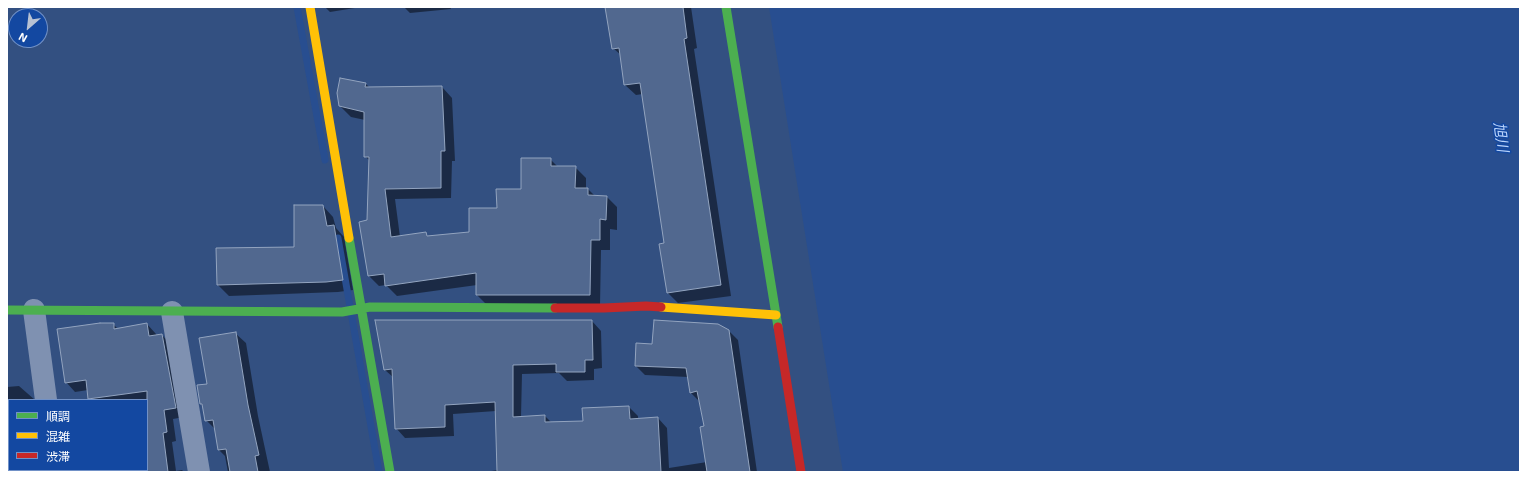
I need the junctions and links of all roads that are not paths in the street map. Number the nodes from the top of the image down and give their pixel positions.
1 (310, 7) edge
2 (726, 7) edge
3 (357, 309) junction
4 (7, 310) edge
5 (34, 310) junction
6 (172, 312) junction
7 (776, 315) junction
8 (46, 399) edge
9 (199, 472) edge
10 (390, 472) edge
11 (801, 472) edge

1 - 3 street
2 - 7 street
3 - 6 street
3 - 7 street
3 - 10 street
4 - 5 street
5 - 6 street
5 - 8 street
6 - 9 street
7 - 11 street

